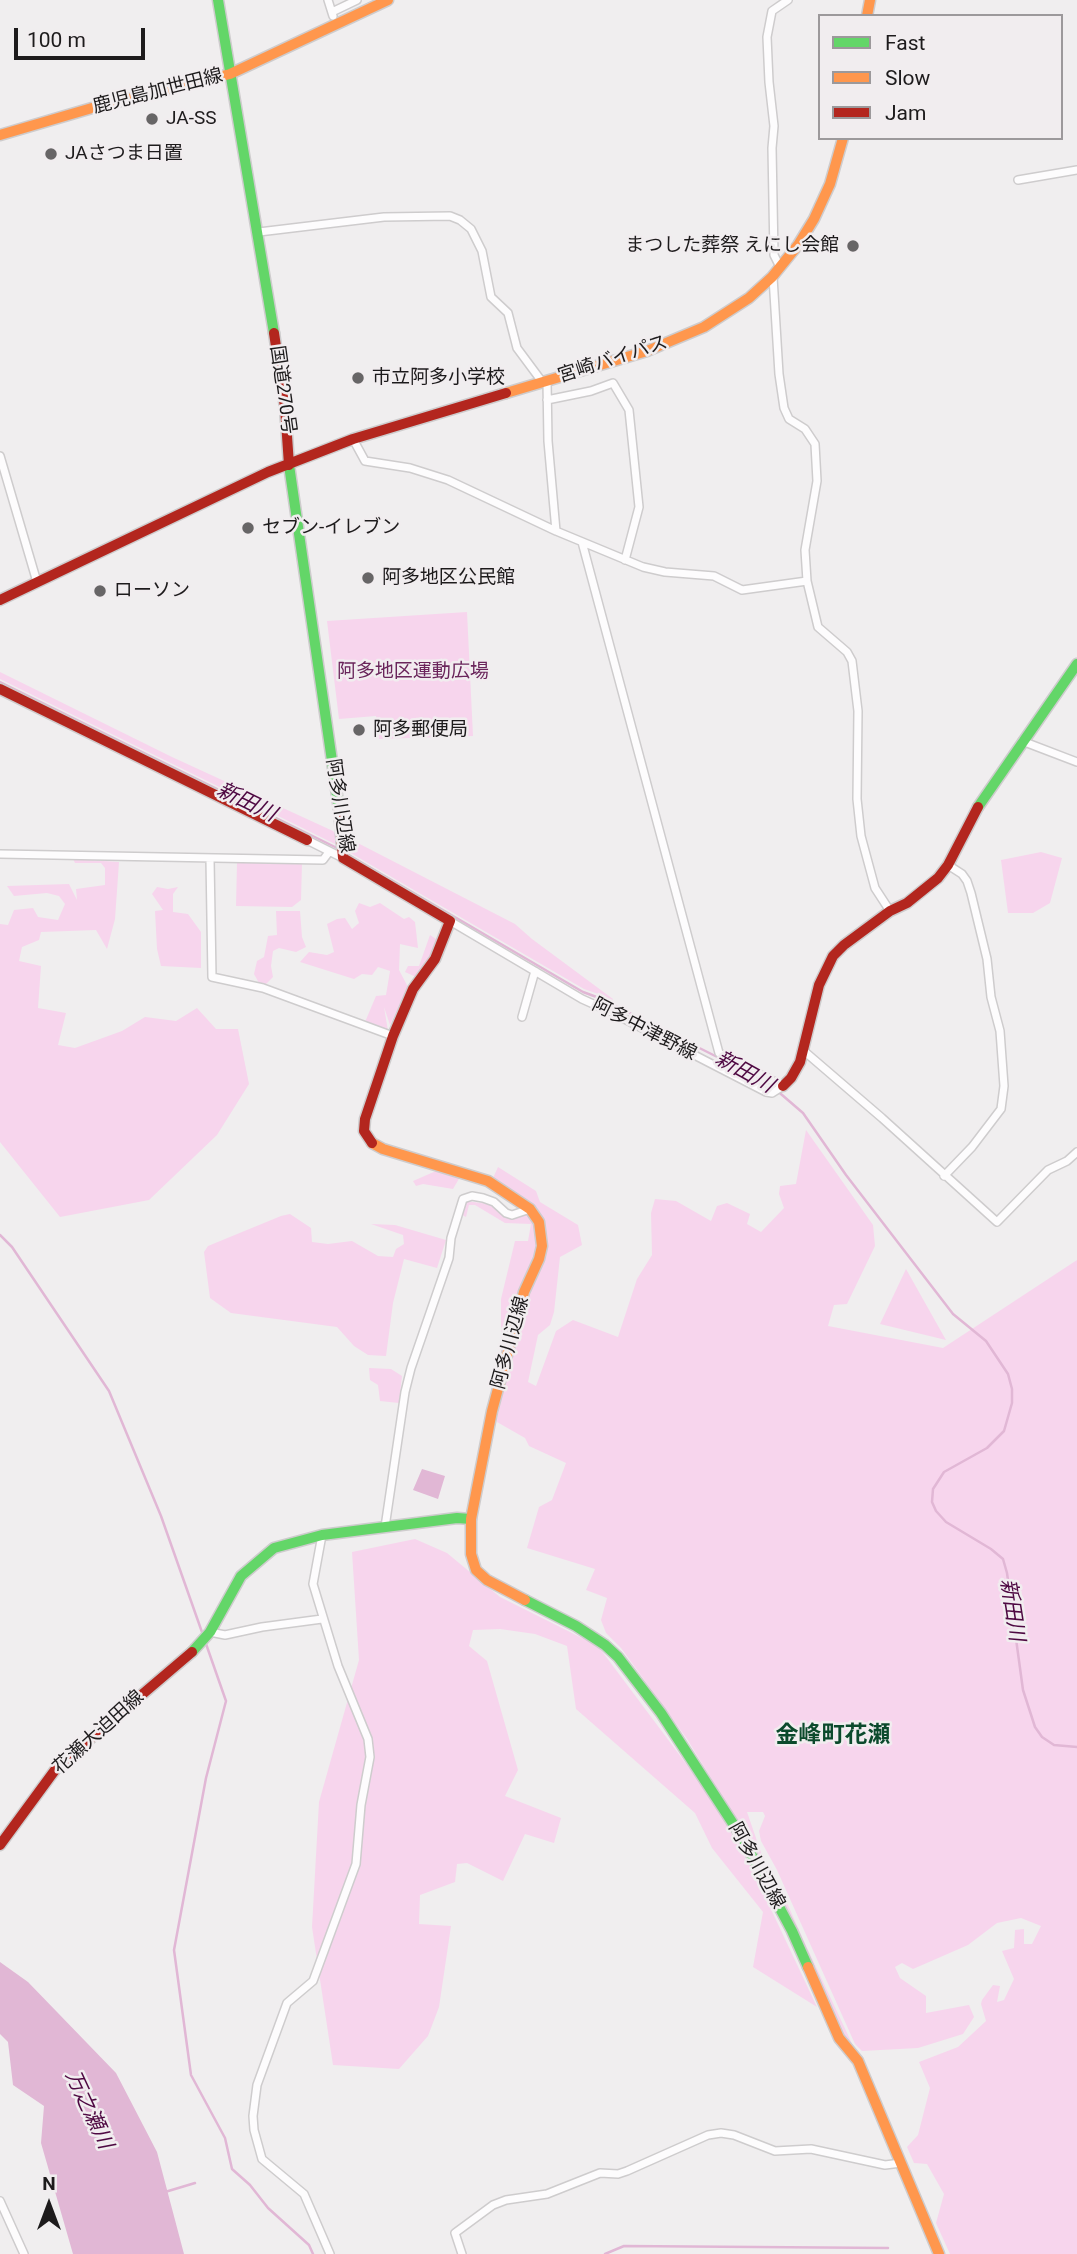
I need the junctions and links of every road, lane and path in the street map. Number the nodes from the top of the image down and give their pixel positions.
1 (218, 0) edge
2 (328, 0) edge
3 (357, 0) edge
4 (388, 0) edge
5 (788, 0) edge
6 (332, 12) junction
7 (336, 26) junction
8 (230, 74) junction
9 (0, 135) edge
10 (842, 140) edge
11 (1077, 170) edge
12 (1018, 180) dead end
13 (259, 232) junction
14 (780, 267) junction
15 (772, 276) junction
16 (545, 382) junction
17 (547, 400) junction
18 (353, 439) junction
19 (0, 456) edge
20 (289, 465) junction
21 (556, 531) junction
22 (582, 542) junction
23 (625, 560) junction
24 (807, 581) junction
25 (37, 582) junction
26 (0, 600) edge
27 (1077, 664) edge
28 (0, 690) edge
29 (1022, 741) junction
30 (1077, 762) edge
31 (307, 841) joint
32 (330, 852) junction
33 (0, 854) edge
34 (343, 854) junction
35 (210, 859) junction
36 (948, 865) junction
37 (890, 911) junction
38 (450, 921) junction
39 (535, 971) junction
40 (522, 1017) dead end
41 (394, 1036) junction
42 (804, 1051) junction
43 (779, 1089) junction
44 (1077, 1152) edge
45 (944, 1176) junction
46 (530, 1209) junction
47 (471, 1519) junction
48 (385, 1527) junction
49 (322, 1535) junction
50 (322, 1619) junction
51 (210, 1632) junction
52 (0, 1845) edge
53 (901, 2163) junction
54 (0, 2201) edge
55 (24, 2254) edge
56 (330, 2254) edge
57 (462, 2254) edge
58 (939, 2254) edge

1 - 8 main road, 国道270号
2 - 6 street
3 - 6 street
4 - 7 main road, 鹿児島加世田線
5 - 14 street
6 - 7 street
7 - 8 main road, 鹿児島加世田線
8 - 9 main road, 鹿児島加世田線
8 - 13 main road, 国道270号
10 - 14 main road, 宮崎バイパス
11 - 12 street
13 - 16 street
13 - 20 main road, 国道270号
14 - 15 main road, 宮崎バイパス
15 - 16 main road, 宮崎バイパス
15 - 24 street
16 - 17 street
16 - 18 main road, 宮崎バイパス
17 - 21 street
17 - 23 street
18 - 20 main road, 宮崎バイパス
18 - 21 street
19 - 25 street
20 - 25 main road
20 - 34 main road, 阿多川辺線
21 - 22 street
22 - 23 street
22 - 43 street
23 - 24 street
24 - 37 street
25 - 26 main road
27 - 29 main road
28 - 31 main road
29 - 30 street
29 - 36 main road
31 - 32 street
32 - 34 street
32 - 35 street
33 - 35 street
34 - 38 main road, 阿多川辺線
35 - 41 street
36 - 37 main road
36 - 45 street
37 - 42 main road
38 - 39 street, 阿多中津野線
38 - 41 main road
39 - 40 street
39 - 43 street, 阿多中津野線
41 - 46 main road
42 - 43 main road
42 - 45 street
44 - 45 street
46 - 47 main road, 阿多川辺線
46 - 48 street
47 - 48 main road, 花瀬大迫田線
47 - 53 main road, 阿多川辺線
48 - 49 main road, 花瀬大迫田線
49 - 50 street
49 - 51 main road, 花瀬大迫田線
50 - 51 street
50 - 56 street
51 - 52 main road, 花瀬大迫田線
53 - 57 street
53 - 58 main road, 阿多川辺線
54 - 55 street

